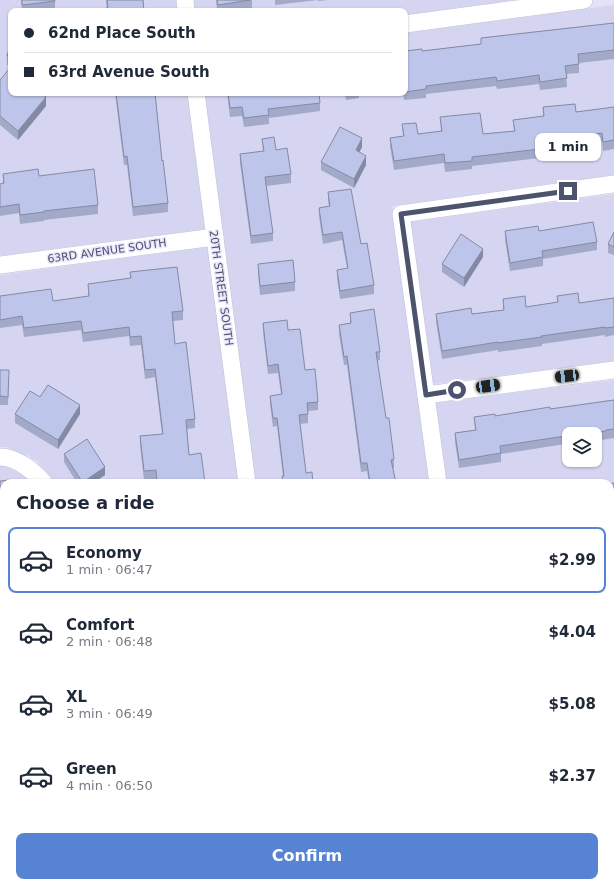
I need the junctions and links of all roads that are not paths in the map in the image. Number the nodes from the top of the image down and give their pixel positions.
1 (584, 0) edge
2 (408, 24) edge
3 (196, 96) edge
4 (614, 184) edge
5 (214, 237) junction
6 (0, 266) edge
7 (614, 370) edge
8 (426, 395) junction
9 (0, 457) edge
10 (40, 479) edge
11 (246, 479) edge
12 (437, 479) edge

1 - 2 street
3 - 5 street, 20TH STREET SOUTH
4 - 8 street
5 - 6 street, 63RD AVENUE SOUTH
5 - 11 street, 20TH STREET SOUTH
7 - 8 street
8 - 12 street
9 - 10 street

